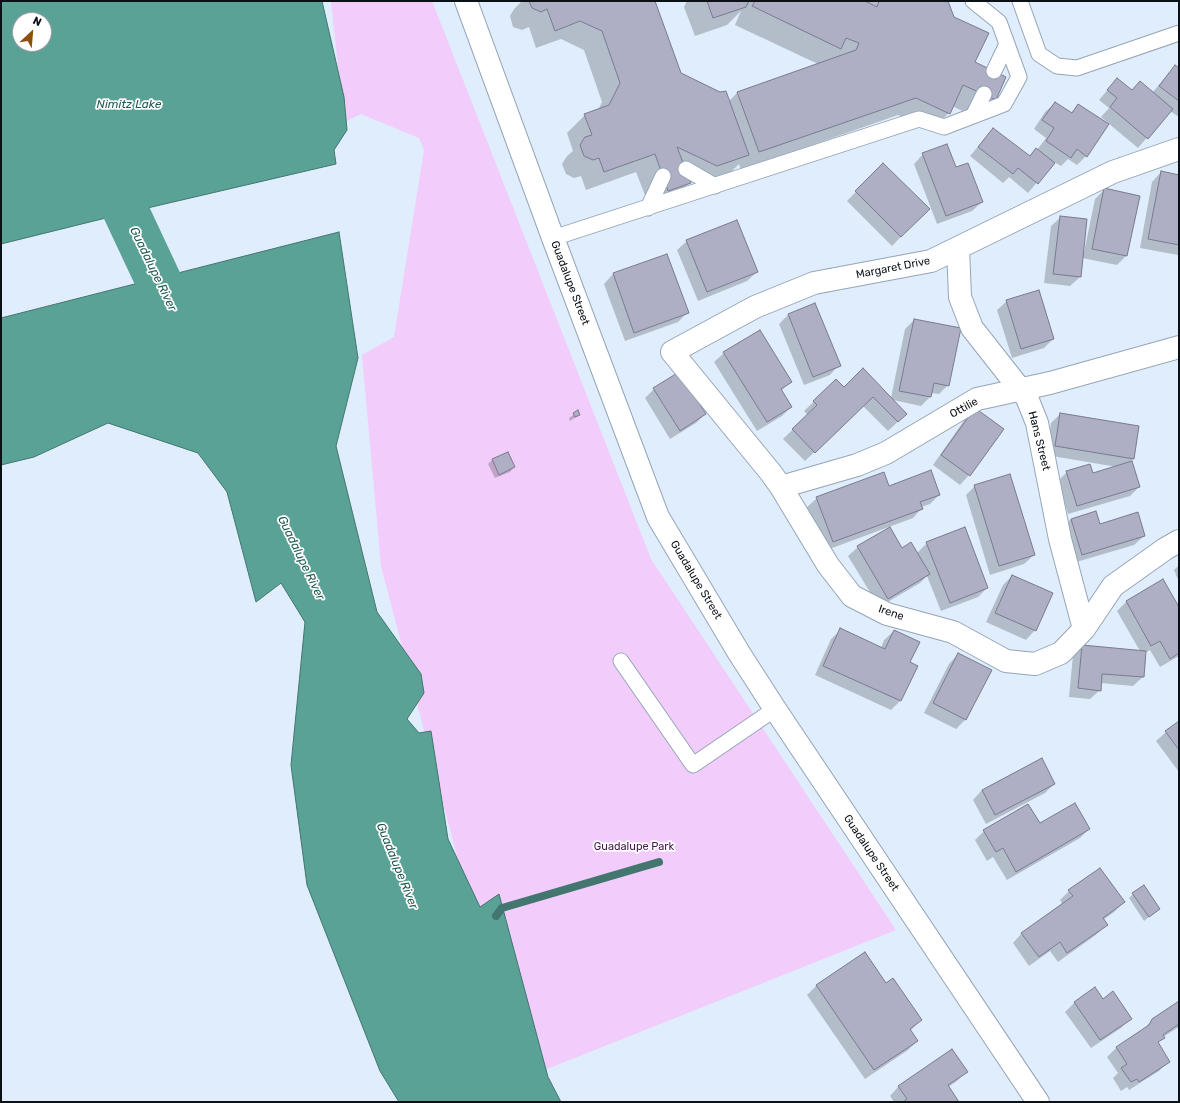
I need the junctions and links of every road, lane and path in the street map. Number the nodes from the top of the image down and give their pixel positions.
1 (466, 1) edge
2 (973, 1) edge
3 (1020, 1) edge
4 (1179, 33) edge
5 (1007, 44) junction
6 (994, 72) dead end
7 (984, 94) dead end
8 (974, 116) junction
9 (1179, 149) edge
10 (686, 169) dead end
11 (662, 176) dead end
12 (715, 186) junction
13 (648, 208) junction
14 (553, 238) junction
15 (958, 248) junction
16 (1179, 347) edge
17 (672, 352) joint
18 (1020, 389) junction
19 (781, 487) junction
20 (1179, 541) edge
21 (1084, 629) junction
22 (621, 661) dead end
23 (775, 709) junction
24 (1038, 1102) edge

1 - 14 street, Guadalupe Street
2 - 5 lane
3 - 4 lane
5 - 6 lane
5 - 8 lane
7 - 8 lane
8 - 12 lane
9 - 15 street, Margaret Drive
10 - 12 lane
11 - 13 lane
12 - 13 lane
13 - 14 lane
14 - 23 street, Guadalupe Street
15 - 17 street, Margaret Drive
15 - 18 street, Hans Street
16 - 18 street, Ottilie
17 - 19 street, Irene
18 - 19 street, Ottilie
18 - 21 street, Hans Street
19 - 21 street, Irene
20 - 21 street, Irene
22 - 23 lane
23 - 24 street, Guadalupe Street

